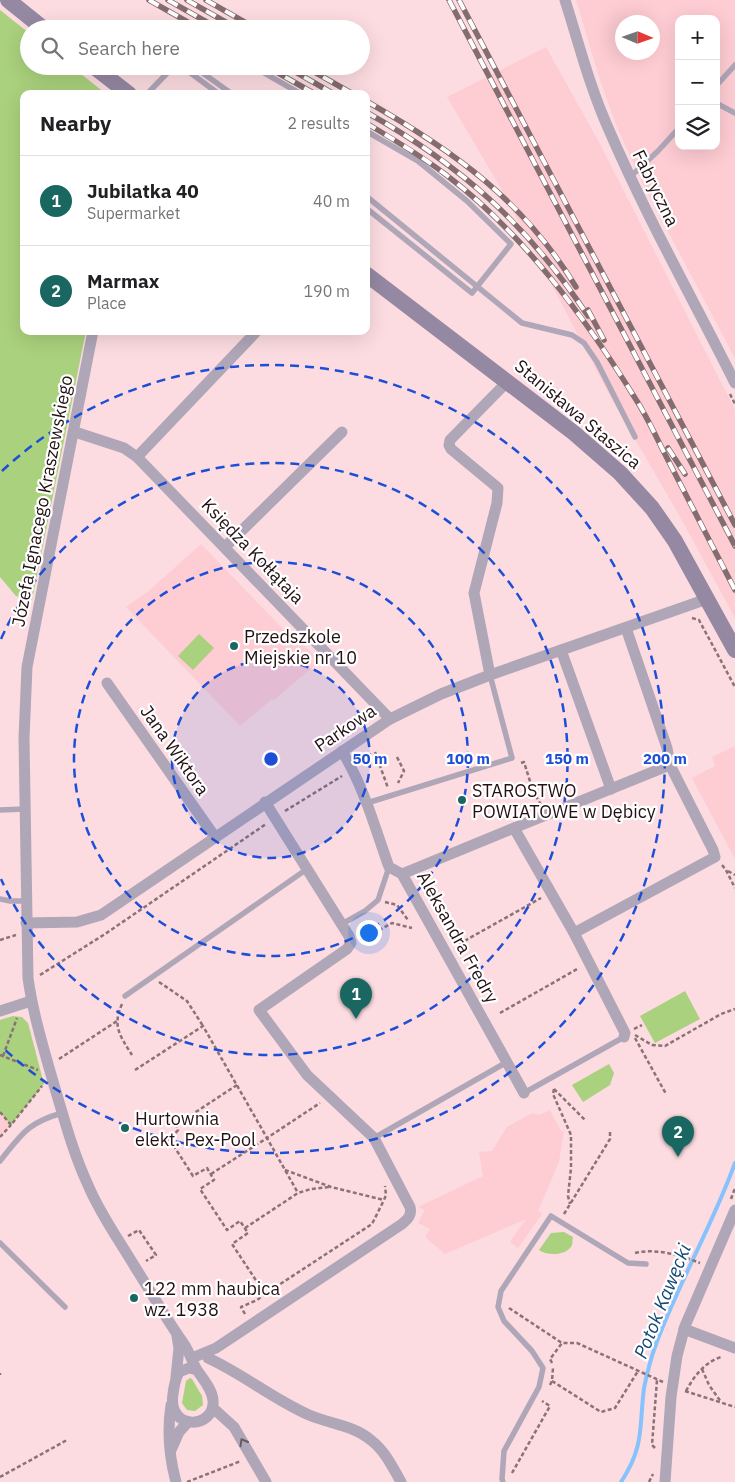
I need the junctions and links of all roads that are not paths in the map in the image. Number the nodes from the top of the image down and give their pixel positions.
1 (8, 0) edge
2 (565, 0) edge
3 (33, 20) edge
4 (735, 65) edge
5 (104, 75) edge
6 (165, 75) edge
7 (193, 75) edge
8 (206, 75) edge
9 (268, 75) edge
10 (720, 82) edge
11 (123, 90) edge
12 (150, 90) edge
13 (214, 90) edge
14 (226, 90) edge
15 (294, 90) edge
16 (720, 105) edge
17 (735, 113) edge
18 (675, 132) edge
19 (370, 133) edge
20 (630, 176) junction
21 (370, 199) edge
22 (370, 211) edge
23 (370, 277) edge
24 (478, 287) junction
25 (92, 335) edge
26 (253, 335) edge
27 (734, 376) edge
28 (508, 381) junction
29 (74, 432) junction
30 (342, 432) dead end
31 (635, 437) dead end
32 (138, 457) junction
33 (225, 547) junction
34 (707, 598) junction
35 (626, 628) junction
36 (562, 650) junction
37 (735, 650) edge
38 (490, 675) junction
39 (107, 683) dead end
40 (390, 719) junction
41 (342, 751) junction
42 (670, 765) junction
43 (611, 789) junction
44 (265, 802) junction
45 (367, 804) junction
46 (25, 809) junction
47 (0, 810) edge
48 (514, 828) junction
49 (215, 837) junction
50 (389, 867) junction
51 (307, 869) junction
52 (402, 874) junction
53 (1, 900) edge
54 (26, 901) junction
55 (26, 923) junction
56 (342, 924) junction
57 (574, 933) junction
58 (125, 996) road end
59 (31, 1001) junction
60 (0, 1011) edge
61 (629, 1034) joint
62 (508, 1061) junction
63 (524, 1093) joint
64 (62, 1113) junction
65 (374, 1138) junction
66 (0, 1161) edge
67 (735, 1210) edge
68 (731, 1230) edge
69 (0, 1243) edge
70 (646, 1264) dead end
71 (65, 1307) dead end
72 (684, 1328) junction
73 (177, 1334) junction
74 (216, 1348) junction
75 (735, 1348) edge
76 (192, 1358) junction
77 (208, 1358) junction
78 (198, 1371) junction
79 (176, 1377) junction
80 (172, 1402) junction
81 (213, 1408) junction
82 (188, 1422) junction
83 (170, 1452) junction
84 (176, 1482) edge
85 (266, 1482) edge
86 (401, 1482) edge
87 (504, 1482) edge
88 (665, 1482) edge

1 - 3 street
2 - 20 street, Fabryczna
4 - 10 lane
5 - 11 street
6 - 12 lane
7 - 13 lane
8 - 14 lane
9 - 15 lane
16 - 17 lane
18 - 20 lane
19 - 24 lane
20 - 27 street, Fabryczna
21 - 24 lane
22 - 24 lane
23 - 28 street, Stanisława Staszica
24 - 31 lane
25 - 29 street, Józefa Ignacego Kraszewskiego
26 - 32 street
28 - 34 street, Stanisława Staszica
28 - 38 street
29 - 32 street, Księdza Kołłątaja
29 - 46 street, Józefa Ignacego Kraszewskiego
30 - 33 street
32 - 33 street, Księdza Kołłątaja
33 - 40 street, Księdza Kołłątaja
34 - 35 street, Parkowa
34 - 37 street, Stanisława Staszica
35 - 36 street, Parkowa
35 - 42 street
36 - 38 street, Parkowa
36 - 43 street
38 - 40 street, Parkowa
38 - 45 lane
39 - 49 street, Jana Wiktora
40 - 41 street, Parkowa
41 - 44 street, Parkowa
41 - 45 street, Aleksandra Fredry
42 - 43 street
42 - 57 street
43 - 48 street
44 - 49 street, Parkowa
44 - 51 street
45 - 50 street, Aleksandra Fredry
46 - 47 lane
46 - 54 street, Józefa Ignacego Kraszewskiego
48 - 52 street
48 - 57 street
49 - 55 street, Parkowa
50 - 52 street, Aleksandra Fredry
50 - 56 lane
51 - 56 street
51 - 58 lane
52 - 62 street, Aleksandra Fredry
53 - 54 lane
54 - 55 street, Józefa Ignacego Kraszewskiego
55 - 59 street, Józefa Ignacego Kraszewskiego
56 - 65 street
57 - 61 street
59 - 60 street
59 - 64 street, Józefa Ignacego Kraszewskiego
61 - 63 lane
62 - 63 street, Aleksandra Fredry
62 - 65 lane
64 - 66 lane
64 - 73 street, Józefa Ignacego Kraszewskiego
65 - 74 street
67 - 68 street
68 - 72 street
69 - 71 lane
70 - 87 lane
72 - 75 street
72 - 88 street
73 - 76 street, Józefa Ignacego Kraszewskiego
73 - 79 street, Józefa Ignacego Kraszewskiego
74 - 76 street
74 - 77 street
76 - 78 street, Józefa Ignacego Kraszewskiego
77 - 78 street
77 - 86 street
78 - 79 street
78 - 81 street
79 - 80 street
80 - 82 street
80 - 83 street
81 - 82 street
85 -> 81 street
82 - 83 street
83 - 84 street

